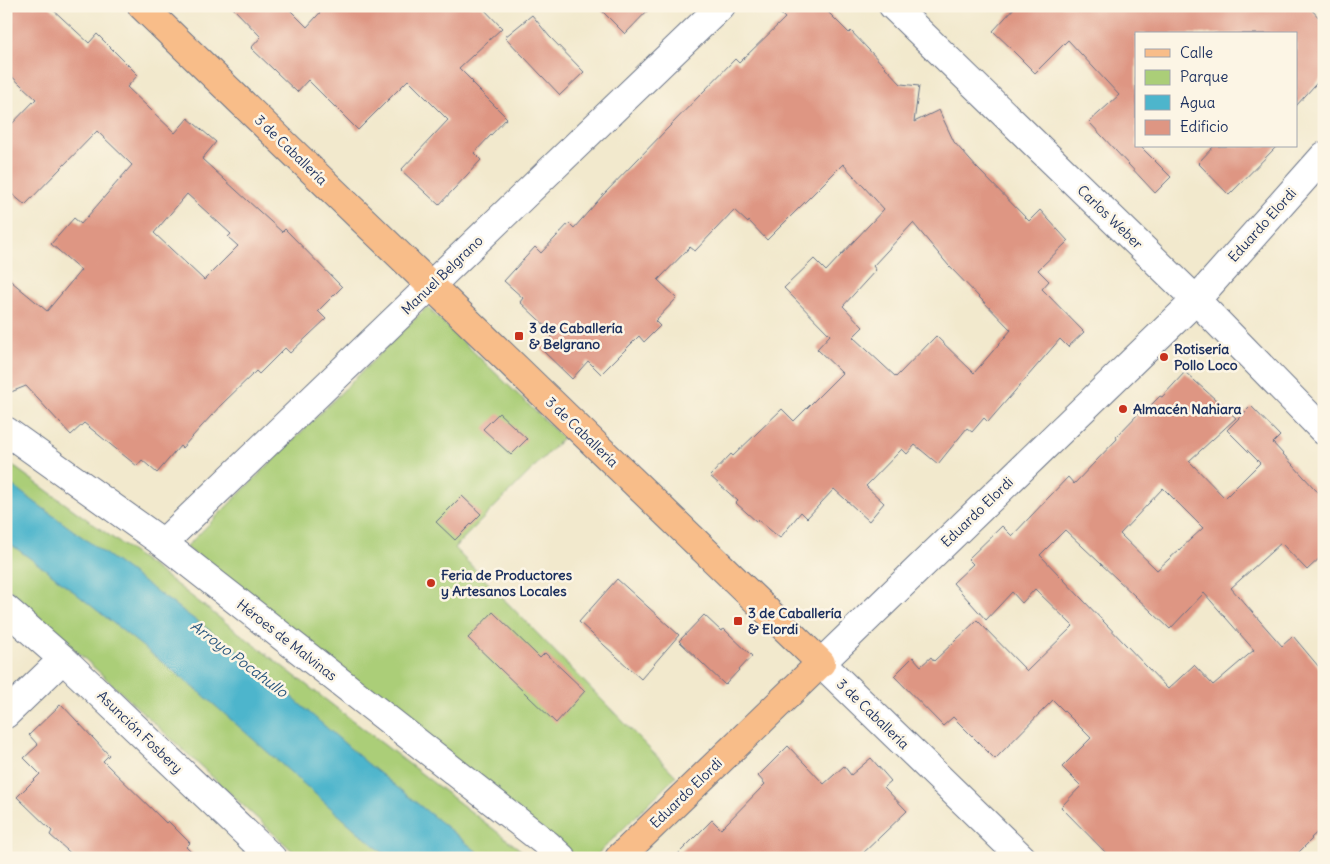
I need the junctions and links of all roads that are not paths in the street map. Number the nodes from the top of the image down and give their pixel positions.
1 (142, 6) edge
2 (721, 6) edge
3 (893, 6) edge
4 (1324, 156) edge
5 (431, 286) junction
6 (1196, 300) junction
7 (1324, 430) edge
8 (6, 431) edge
9 (163, 544) junction
10 (6, 609) edge
11 (63, 659) junction
12 (821, 663) junction
13 (6, 714) edge
14 (272, 858) edge
15 (562, 858) edge
16 (619, 858) edge
17 (1022, 858) edge

1 - 5 main road, 3 de Caballería
2 - 5 street, Manuel Belgrano
3 - 6 street, Carlos Weber
4 - 6 street, Eduardo Elordi
5 - 9 street, Manuel Belgrano
5 - 12 main road, 3 de Caballería
6 - 7 street, Carlos Weber
6 - 12 street, Eduardo Elordi
8 - 9 street, Héroes de Malvinas
9 - 15 street, Héroes de Malvinas
10 - 11 street, Asunción Fosbery
11 - 13 street
11 - 14 street, Asunción Fosbery
12 - 16 main road, Eduardo Elordi
12 - 17 street, 3 de Caballería

